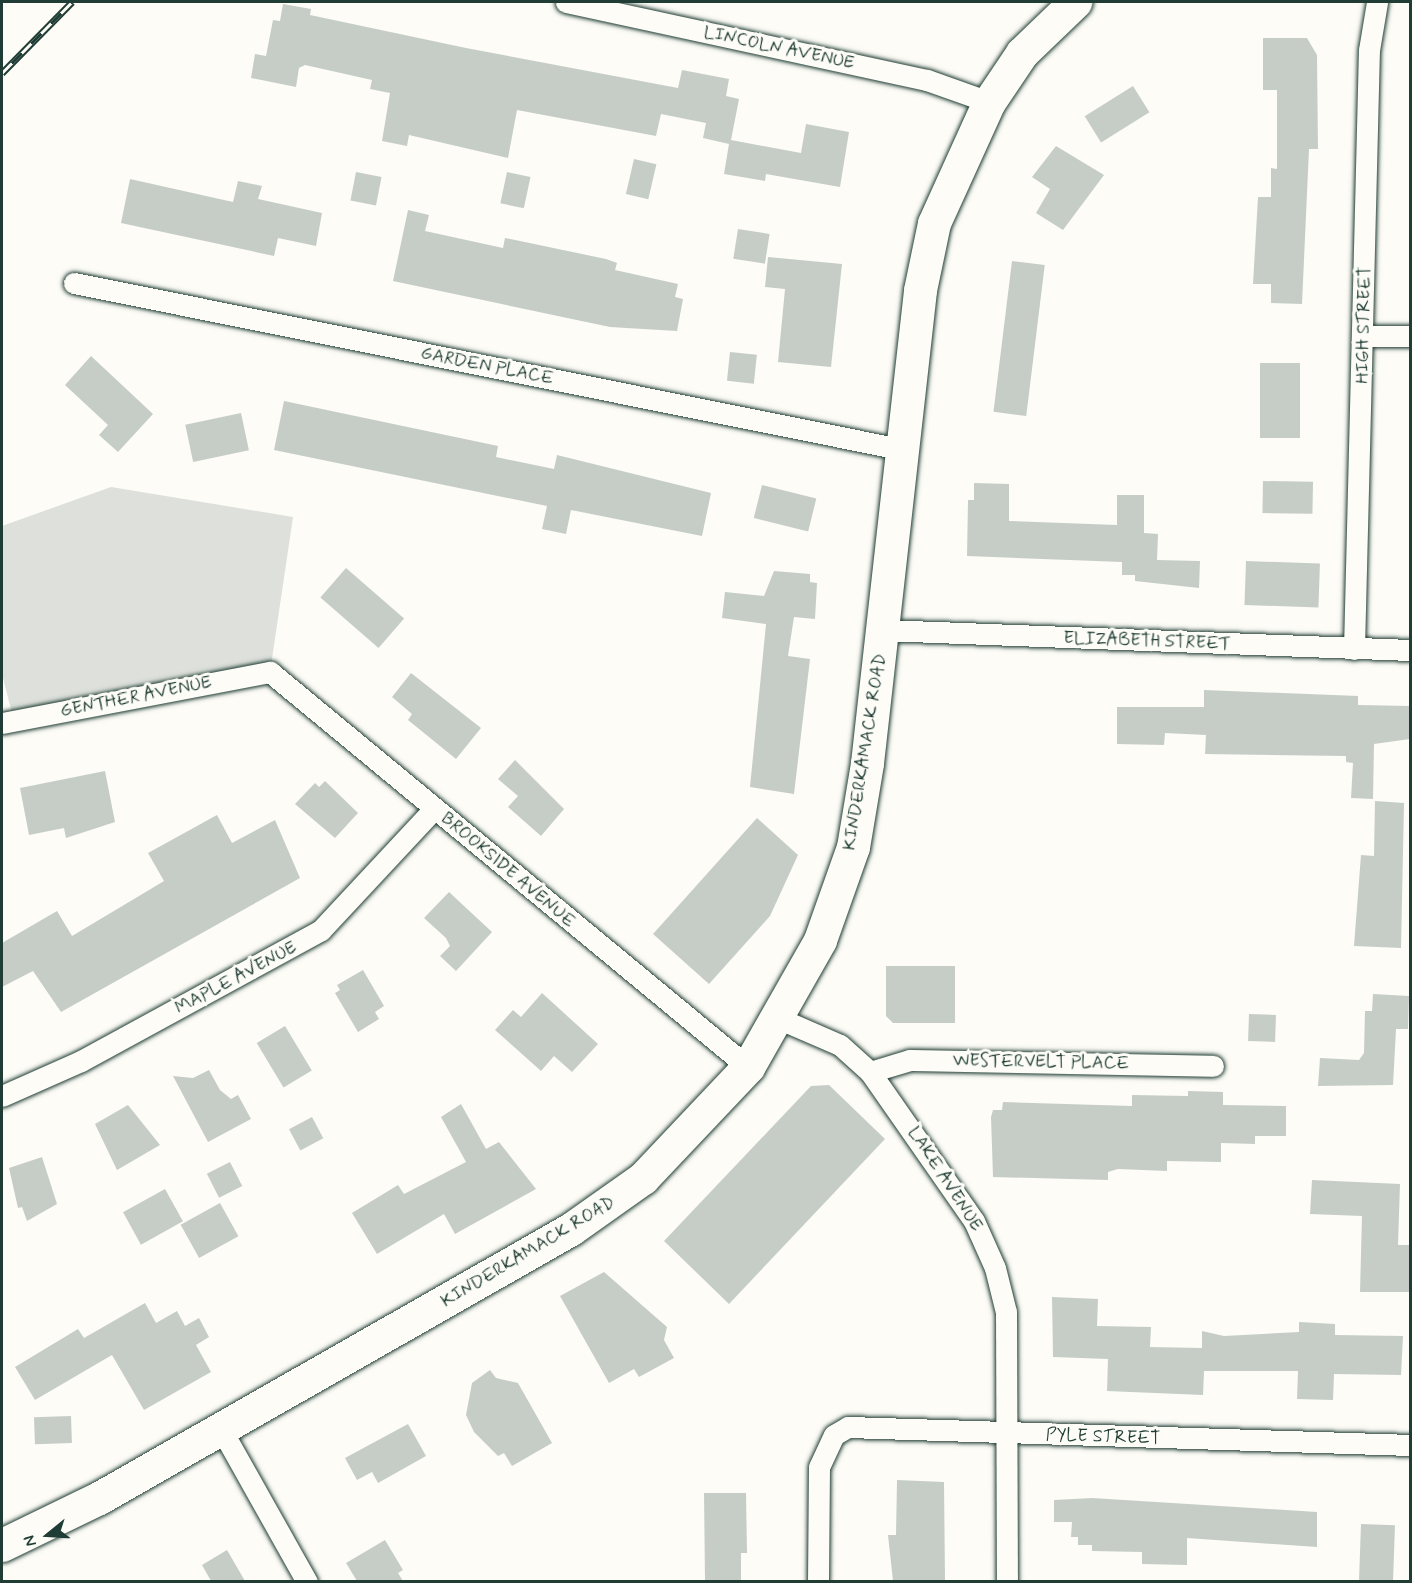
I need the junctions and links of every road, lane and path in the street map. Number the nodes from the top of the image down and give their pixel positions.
1 (566, 2) edge
2 (1075, 2) edge
3 (1377, 2) edge
4 (989, 102) junction
5 (74, 283) dead end
6 (1364, 336) junction
7 (1410, 336) edge
8 (900, 449) junction
9 (883, 630) junction
10 (1354, 649) junction
11 (1410, 650) edge
12 (270, 672) joint
13 (2, 723) edge
14 (434, 809) junction
15 (780, 1019) junction
16 (748, 1066) junction
17 (1213, 1066) dead end
18 (870, 1072) junction
19 (2, 1096) edge
20 (220, 1427) junction
21 (1009, 1434) junction
22 (1410, 1445) edge
23 (2, 1545) edge
24 (307, 1581) edge
25 (818, 1581) edge
26 (1007, 1581) edge

1 - 4 street, LINCOLN AVENUE
2 - 4 main road, KINDERKAMACK ROAD
3 - 6 street, HIGH STREET
4 - 8 main road, KINDERKAMACK ROAD
5 - 8 street, GARDEN PLACE
6 - 7 street
6 - 10 street, HIGH STREET
8 - 9 main road, KINDERKAMACK ROAD
9 - 10 street, ELIZABETH STREET
9 - 15 main road, KINDERKAMACK ROAD
10 - 11 street, ELIZABETH STREET
12 - 13 street, GENTHER AVENUE
12 - 14 street, BROOKSIDE AVENUE
14 - 16 street, BROOKSIDE AVENUE
14 - 19 street, MAPLE AVENUE
15 - 16 main road, KINDERKAMACK ROAD
15 - 18 street, LAKE AVENUE
16 - 20 main road, KINDERKAMACK ROAD
17 - 18 street, WESTERVELT PLACE
18 - 21 street, LAKE AVENUE
20 - 23 main road, KINDERKAMACK ROAD
20 - 24 street
21 - 22 street, PYLE STREET
21 - 25 street, PYLE STREET
21 - 26 street, LAKE AVENUE

